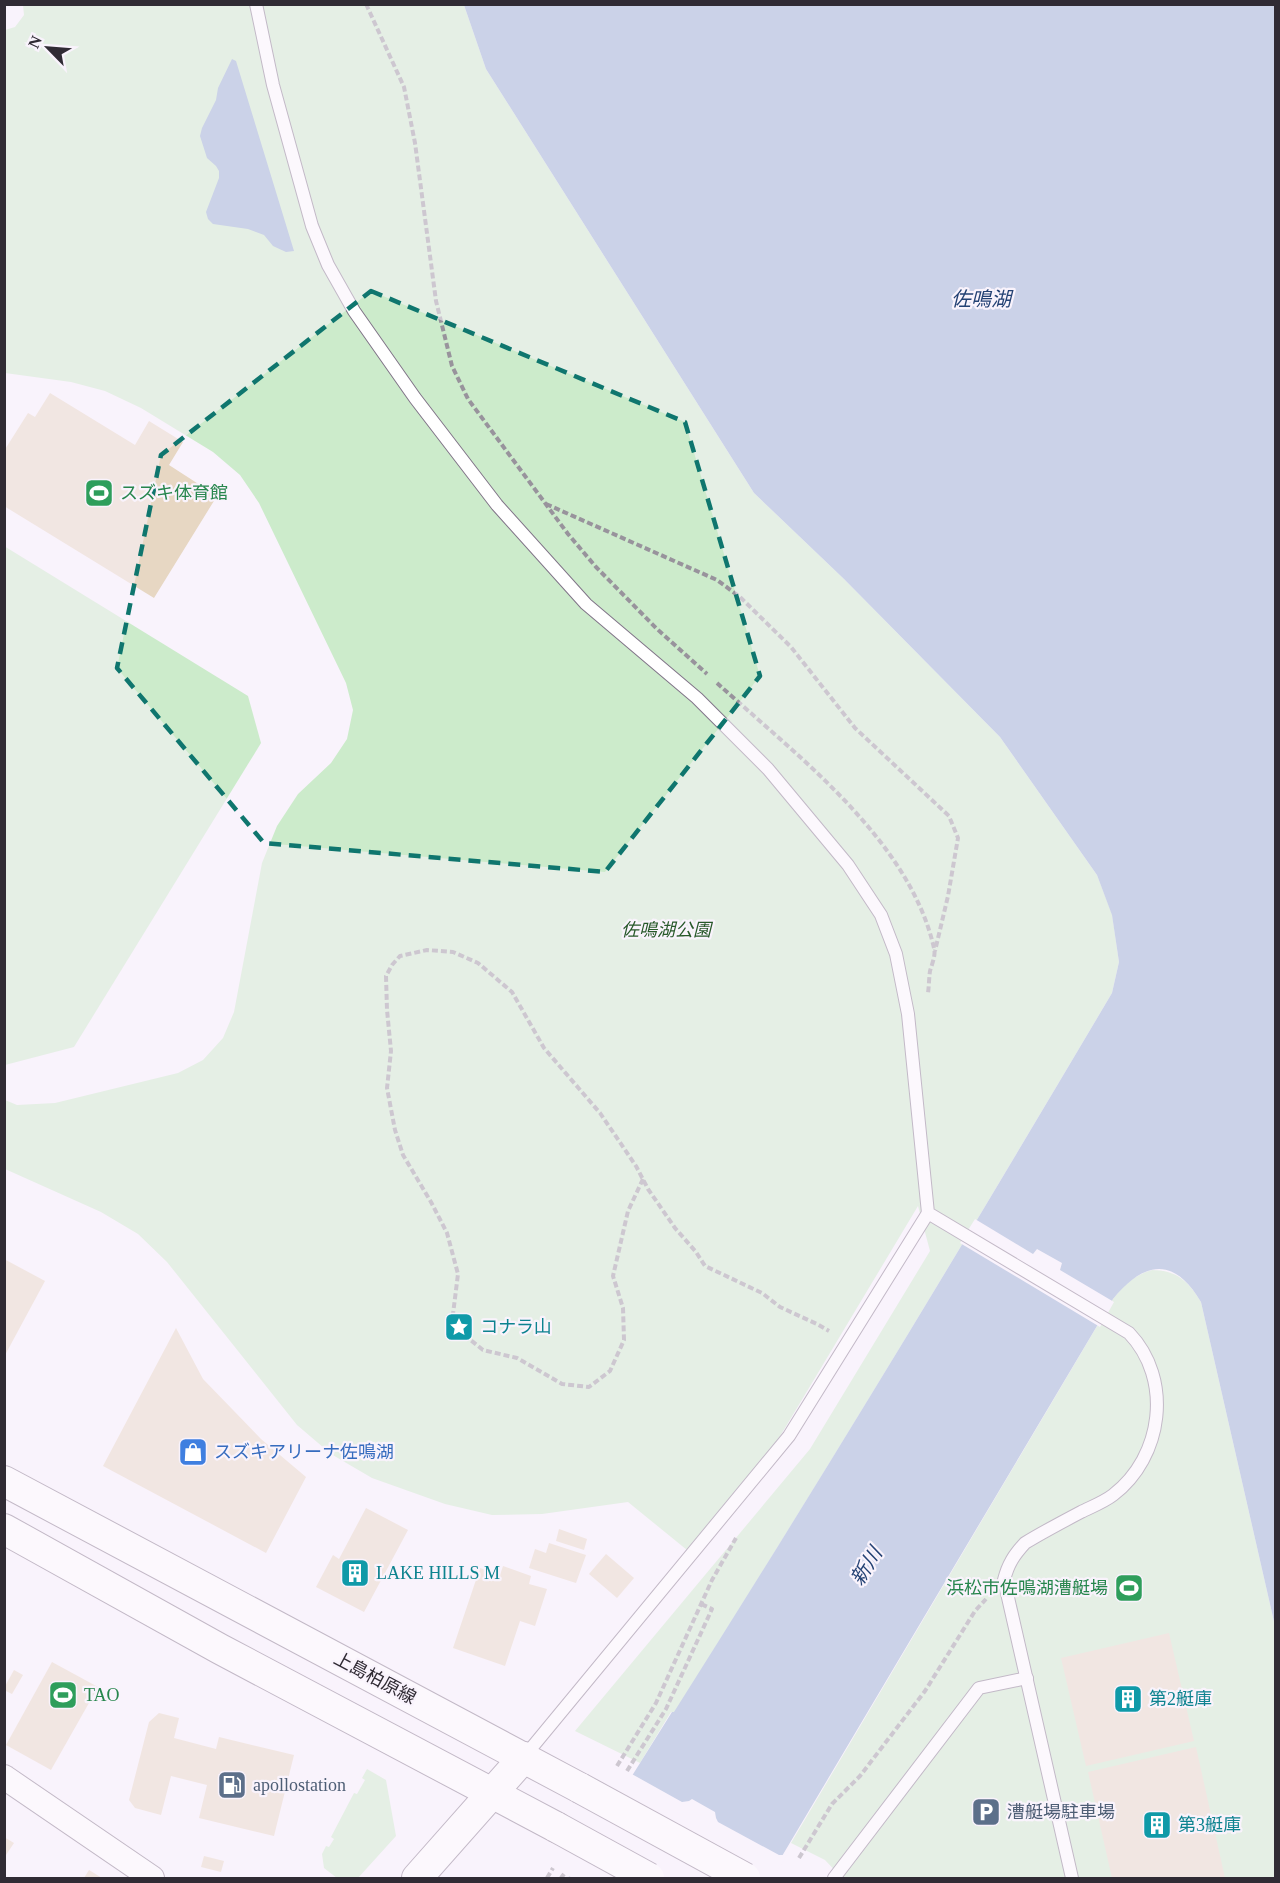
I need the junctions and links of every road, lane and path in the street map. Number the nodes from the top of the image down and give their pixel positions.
1 (256, 4) edge
2 (366, 4) edge
3 (545, 504) junction
4 (708, 675) dead end
5 (716, 683) dead end
6 (935, 951) junction
7 (928, 996) dead end
8 (643, 1179) junction
9 (928, 1213) junction
10 (848, 1342) junction
11 (4, 1481) edge
12 (4, 1529) edge
13 (741, 1529) dead end
14 (1006, 1593) junction
15 (701, 1604) junction
16 (1027, 1677) junction
17 (524, 1757) junction
18 (617, 1766) dead end
19 (627, 1771) dead end
20 (4, 1777) edge
21 (493, 1793) junction
22 (799, 1858) dead end
23 (553, 1868) dead end
24 (564, 1874) dead end
25 (152, 1878) edge
26 (417, 1878) edge
27 (547, 1878) edge
28 (561, 1878) edge
29 (649, 1878) edge
30 (745, 1878) edge
31 (834, 1878) edge
32 (1072, 1878) edge

1 - 9 lane
2 - 3 path
3 - 4 path
3 - 6 path
5 - 6 path
6 - 7 path
8 - 8 path
8 - 10 path
9 - 10 lane
9 - 14 lane
10 - 17 lane
11 - 17 street, 上島柏原線
12 - 21 street
13 - 15 path
14 - 16 lane
14 - 22 path
15 - 18 path
15 - 19 path
16 - 31 lane
16 - 32 lane
17 - 21 street
17 - 30 street, 上島柏原線, bridge
20 - 25 street
21 - 26 street
21 - 29 street, bridge
23 - 27 path
24 - 28 path

